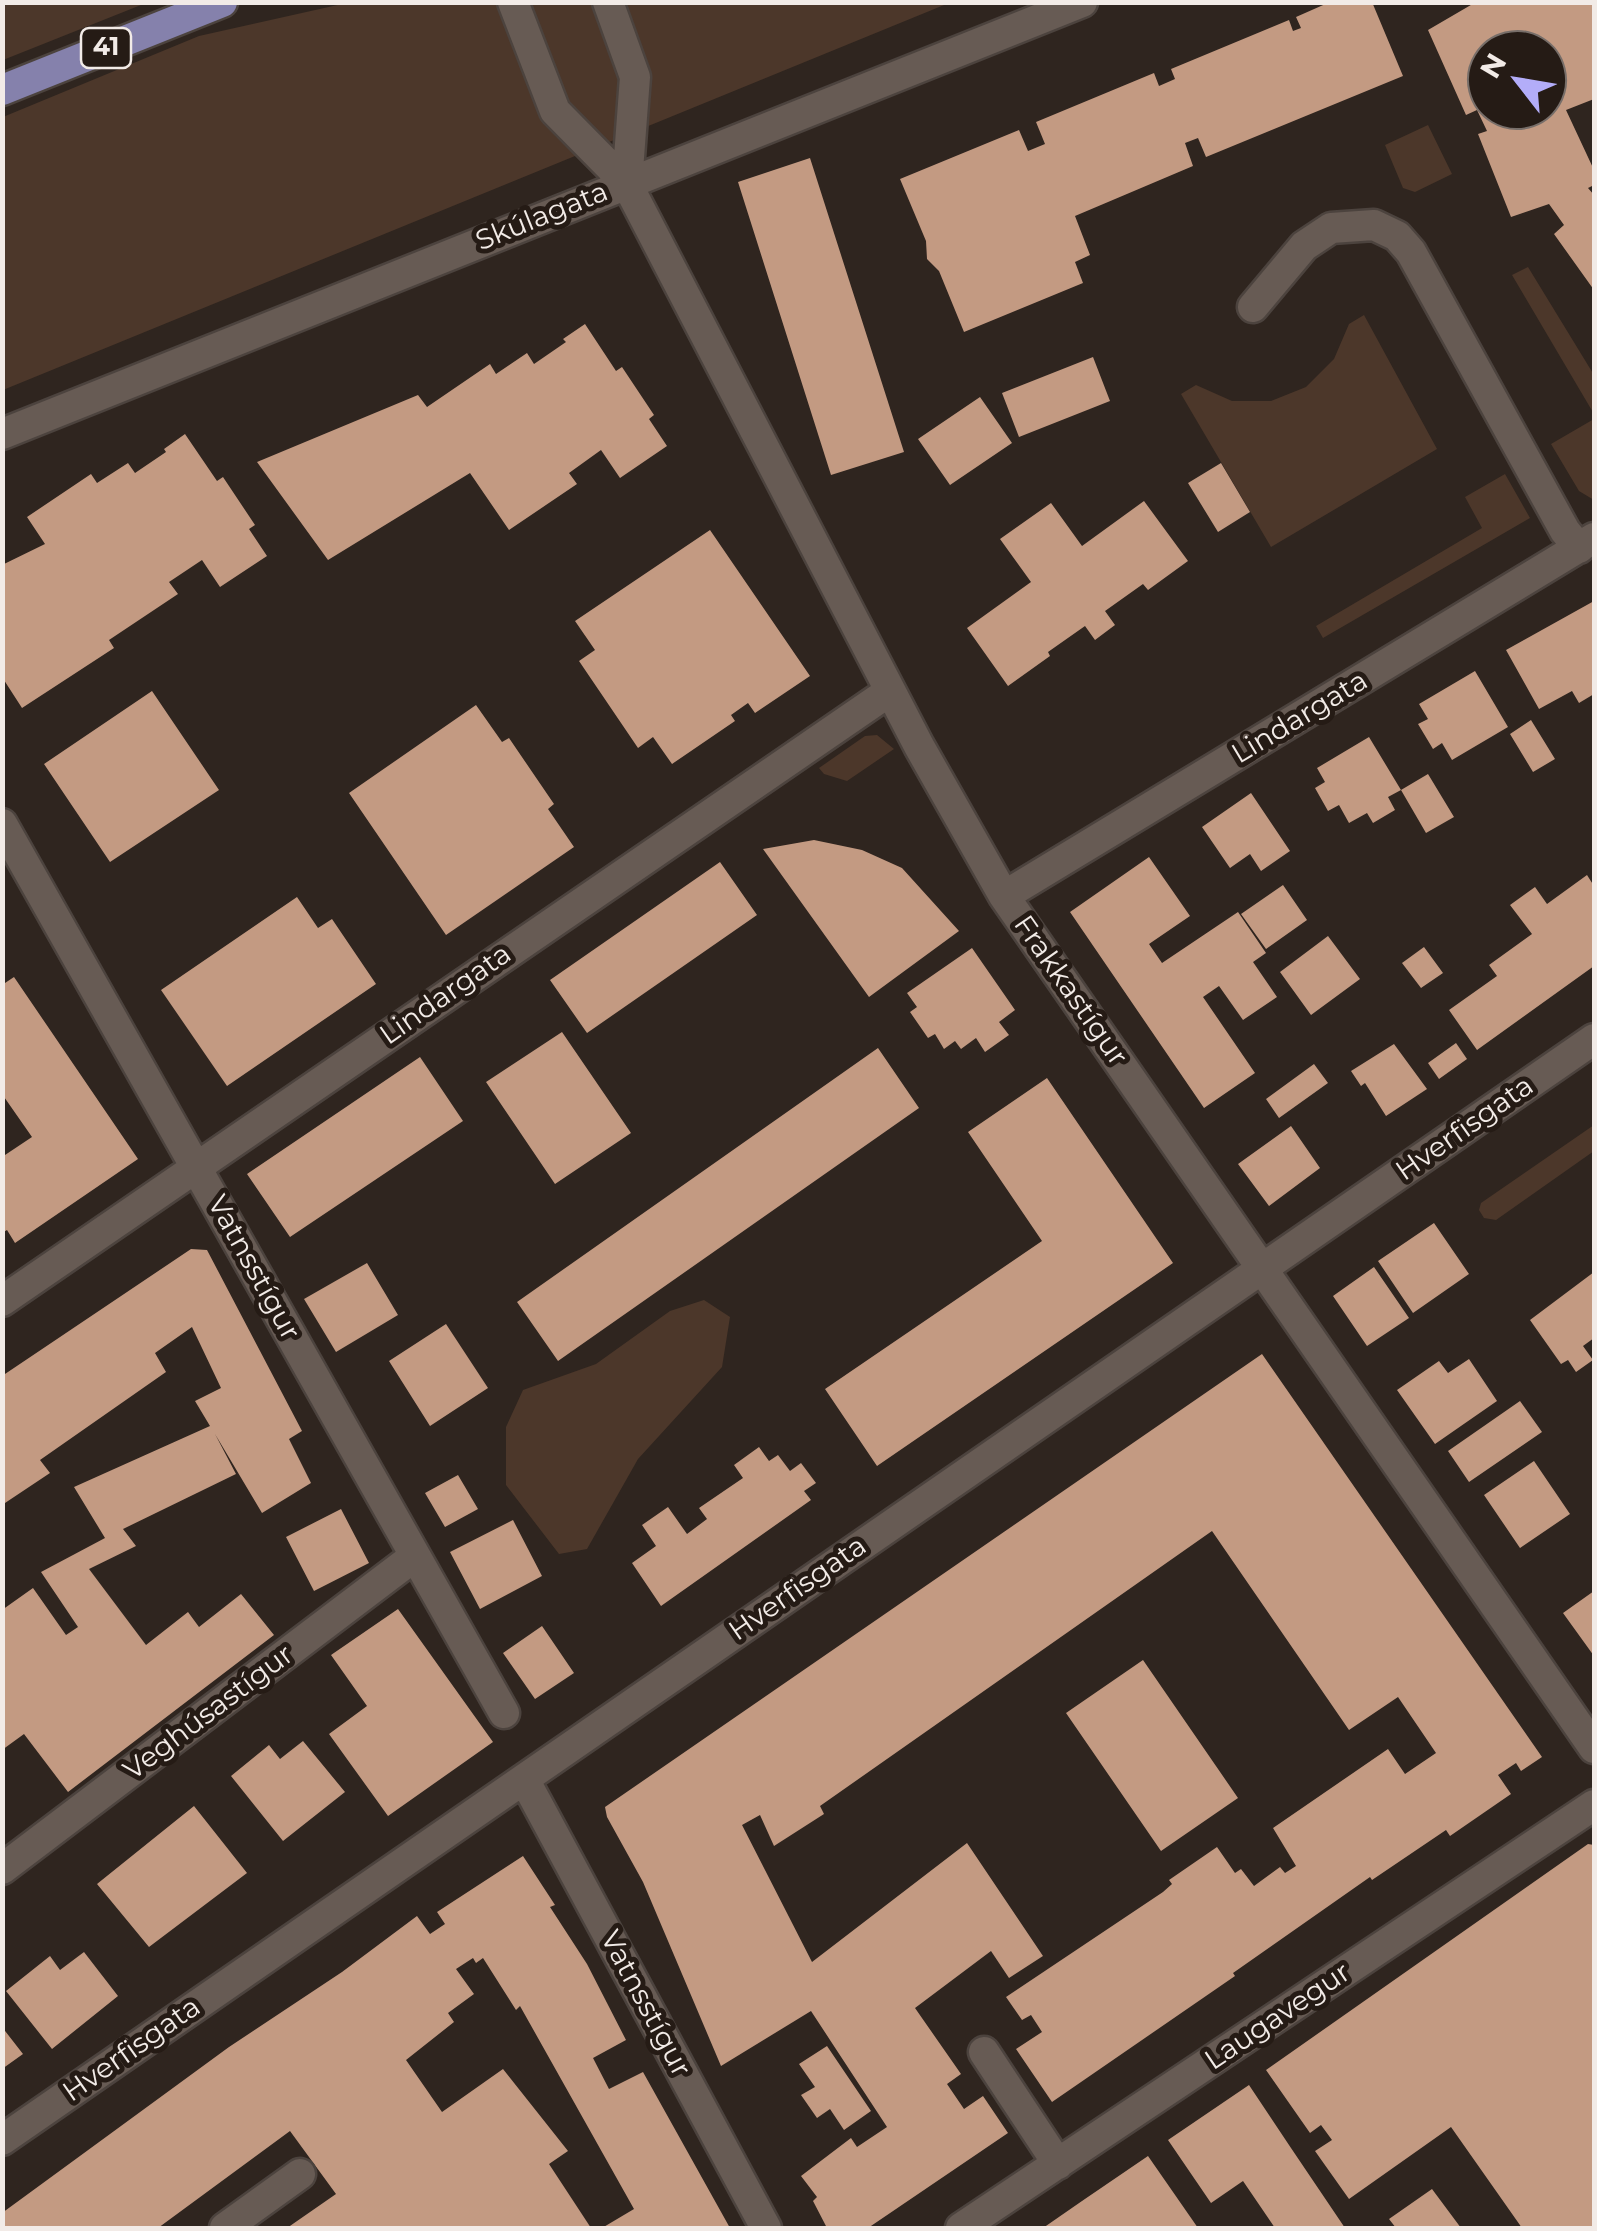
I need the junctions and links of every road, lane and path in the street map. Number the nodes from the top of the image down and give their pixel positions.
1 (222, 2) edge
2 (513, 2) edge
3 (608, 2) edge
4 (1082, 2) edge
5 (2, 90) edge
6 (627, 184) junction
7 (1253, 307) dead end
8 (2, 434) edge
9 (1587, 543) edge
10 (890, 691) junction
11 (2, 824) edge
12 (1004, 896) junction
13 (1594, 1038) edge
14 (197, 1168) junction
15 (1262, 1268) junction
16 (2, 1301) edge
17 (416, 1556) junction
18 (504, 1713) dead end
19 (1594, 1748) edge
20 (524, 1779) junction
21 (1594, 1805) edge
22 (2, 1869) edge
23 (984, 2052) dead end
24 (2, 2140) edge
25 (1058, 2164) junction
26 (300, 2174) dead end
27 (225, 2228) edge
28 (766, 2228) edge
29 (961, 2228) edge

1 - 5 main road, 41
2 - 6 street, Frakkastígur
3 - 6 street
4 - 6 street, Skúlagata
6 - 8 street, Skúlagata
6 - 10 street, Frakkastígur
7 - 9 street
9 - 12 street, Lindargata
10 - 12 street, Frakkastígur
10 - 14 street, Lindargata
11 - 14 street, Vatnsstígur
12 - 15 street, Frakkastígur
13 - 15 street, Hverfisgata
14 - 16 street, Lindargata
14 - 17 street, Vatnsstígur
15 - 19 street, Frakkastígur
15 - 20 street, Hverfisgata
17 - 18 street, Vatnsstígur
17 - 22 street, Veghúsastígur
20 - 24 street, Hverfisgata
20 - 28 street, Vatnsstígur
21 - 25 street, Laugavegur
23 - 25 street
25 - 29 street, Laugavegur
26 - 27 street

